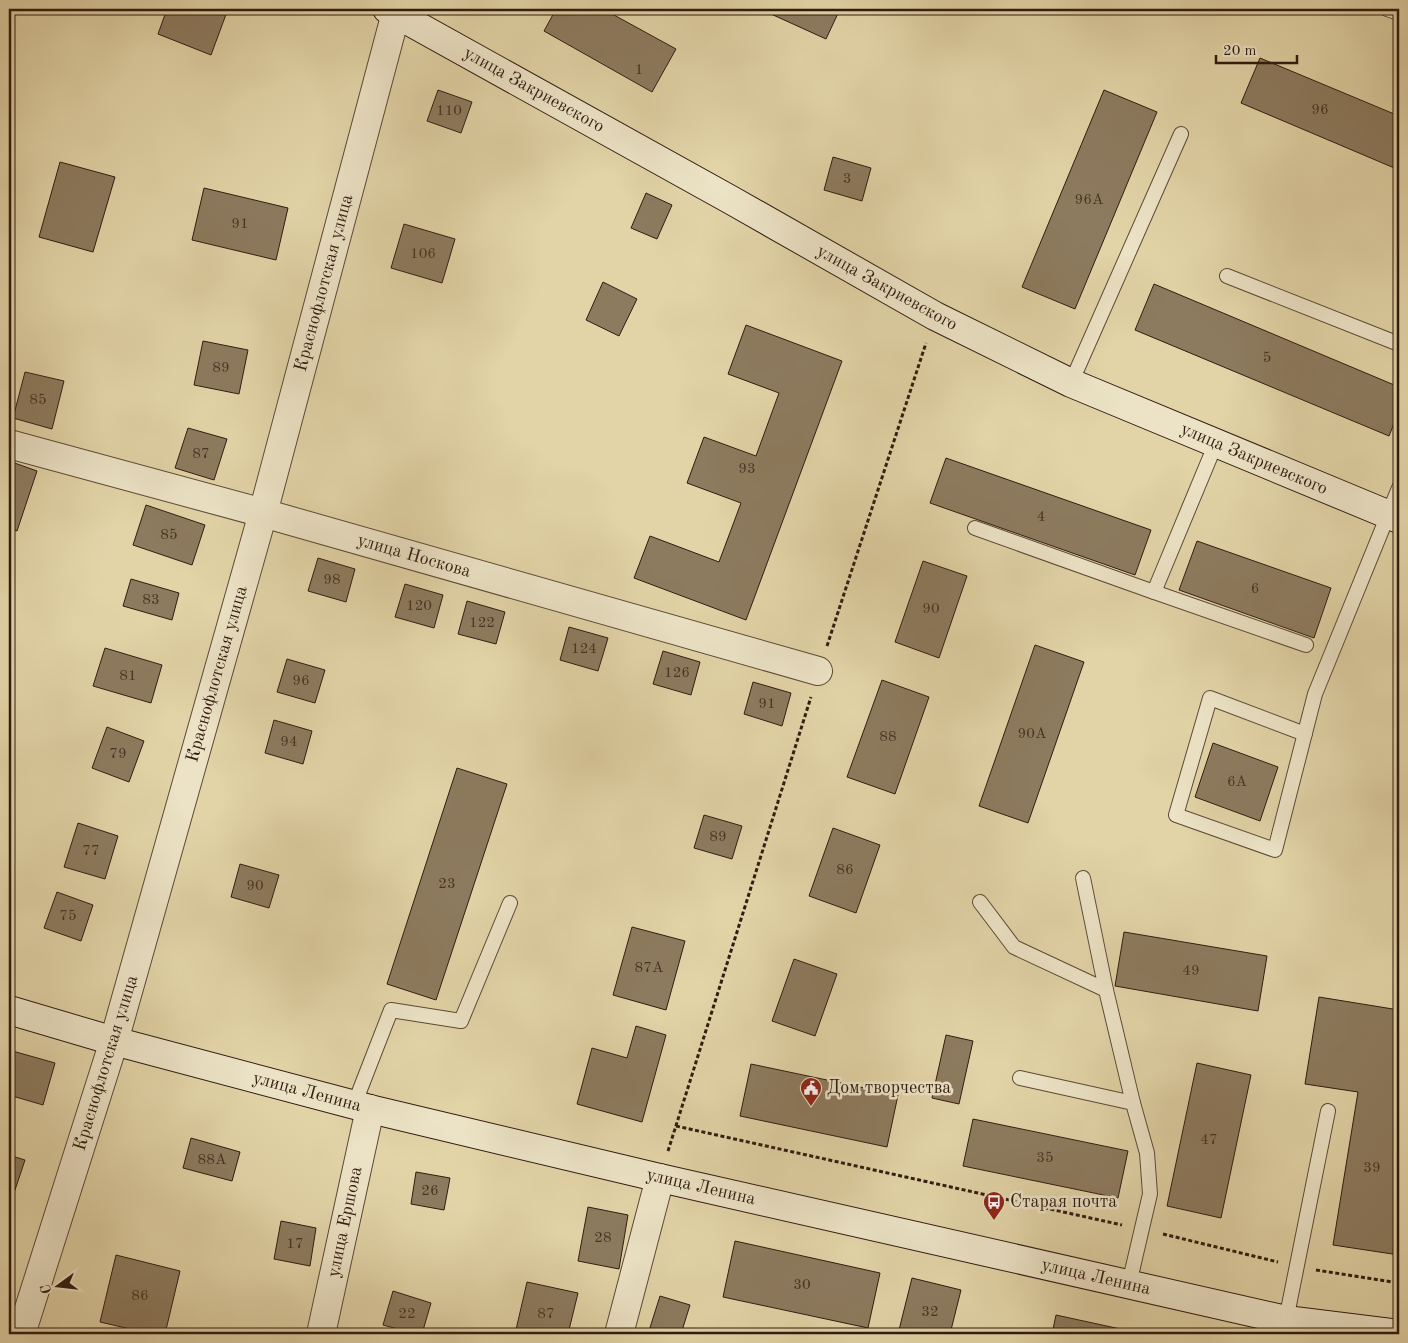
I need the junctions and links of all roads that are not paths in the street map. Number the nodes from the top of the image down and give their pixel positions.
1 (1386, 9) edge
2 (394, 10) edge
3 (1399, 14) edge
4 (1181, 134) dead end
5 (1227, 276) dead end
6 (1399, 344) edge
7 (1071, 383) junction
8 (1216, 443) junction
9 (9, 444) edge
10 (1399, 488) edge
11 (262, 513) junction
12 (1393, 517) edge
13 (975, 528) dead end
14 (1154, 592) junction
15 (1306, 645) dead end
16 (818, 672) road end
17 (1305, 734) junction
18 (1083, 878) dead end
19 (980, 902) dead end
20 (510, 903) dead end
21 (1106, 990) junction
22 (9, 1010) edge
23 (114, 1041) junction
24 (1020, 1078) dead end
25 (1132, 1103) junction
26 (362, 1107) junction
27 (1328, 1112) dead end
28 (660, 1178) junction
29 (1129, 1284) junction
30 (1285, 1327) edge
31 (21, 1334) edge
32 (321, 1334) edge
33 (619, 1334) edge
34 (1399, 1334) edge

1 - 3 lane
2 - 7 street, улица Закриевского
2 - 11 street, Краснофлотская улица
4 - 7 lane
5 - 6 lane
7 - 8 street, улица Закриевского
8 - 12 street, улица Закриевского
8 - 14 lane
9 - 11 street, улица Носкова
10 - 12 lane
11 - 16 street, улица Носкова
11 - 23 street, Краснофлотская улица
12 - 17 lane
13 - 14 lane
14 - 15 lane
17 - 17 lane
18 - 21 lane
19 - 21 lane
20 - 26 lane
21 - 25 lane
22 - 23 street, улица Ленина
23 - 26 street, улица Ленина
23 - 31 street, Краснофлотская улица
24 - 25 lane
25 - 29 lane
26 - 28 street, улица Ленина
26 - 32 street, улица Ершова
27 - 30 lane
28 - 29 street, улица Ленина
28 - 33 street
29 - 30 street, улица Ленина
30 - 34 street, улица Ленина

